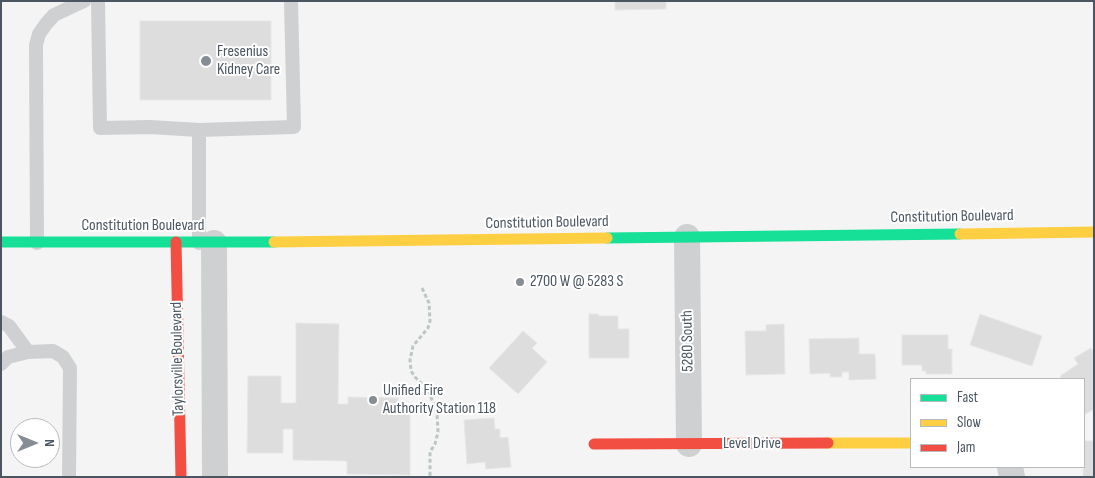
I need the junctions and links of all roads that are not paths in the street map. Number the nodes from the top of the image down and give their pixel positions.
1 (84, 1) edge
2 (98, 1) edge
3 (291, 1) edge
4 (199, 130) junction
5 (1094, 232) edge
6 (687, 237) junction
7 (1, 242) edge
8 (176, 242) junction
9 (37, 243) junction
10 (206, 243) junction
11 (1, 322) edge
12 (28, 352) junction
13 (1, 364) edge
14 (910, 443) edge
15 (594, 444) dead end
16 (690, 444) junction
17 (69, 477) edge
18 (181, 477) edge
19 (214, 477) edge

1 - 9 lane
2 - 4 lane
3 - 4 lane
4 - 10 lane
5 - 6 main road, Constitution Boulevard
6 - 10 main road, Constitution Boulevard
6 - 16 street, 5280 South
7 - 9 main road, Constitution Boulevard
8 - 9 main road, Constitution Boulevard
8 - 10 main road, Constitution Boulevard
8 - 18 main road, Taylorsville Boulevard
10 - 19 street
11 - 12 lane
12 - 13 lane
12 - 17 lane
14 - 16 main road, Level Drive
15 - 16 main road, Level Drive

